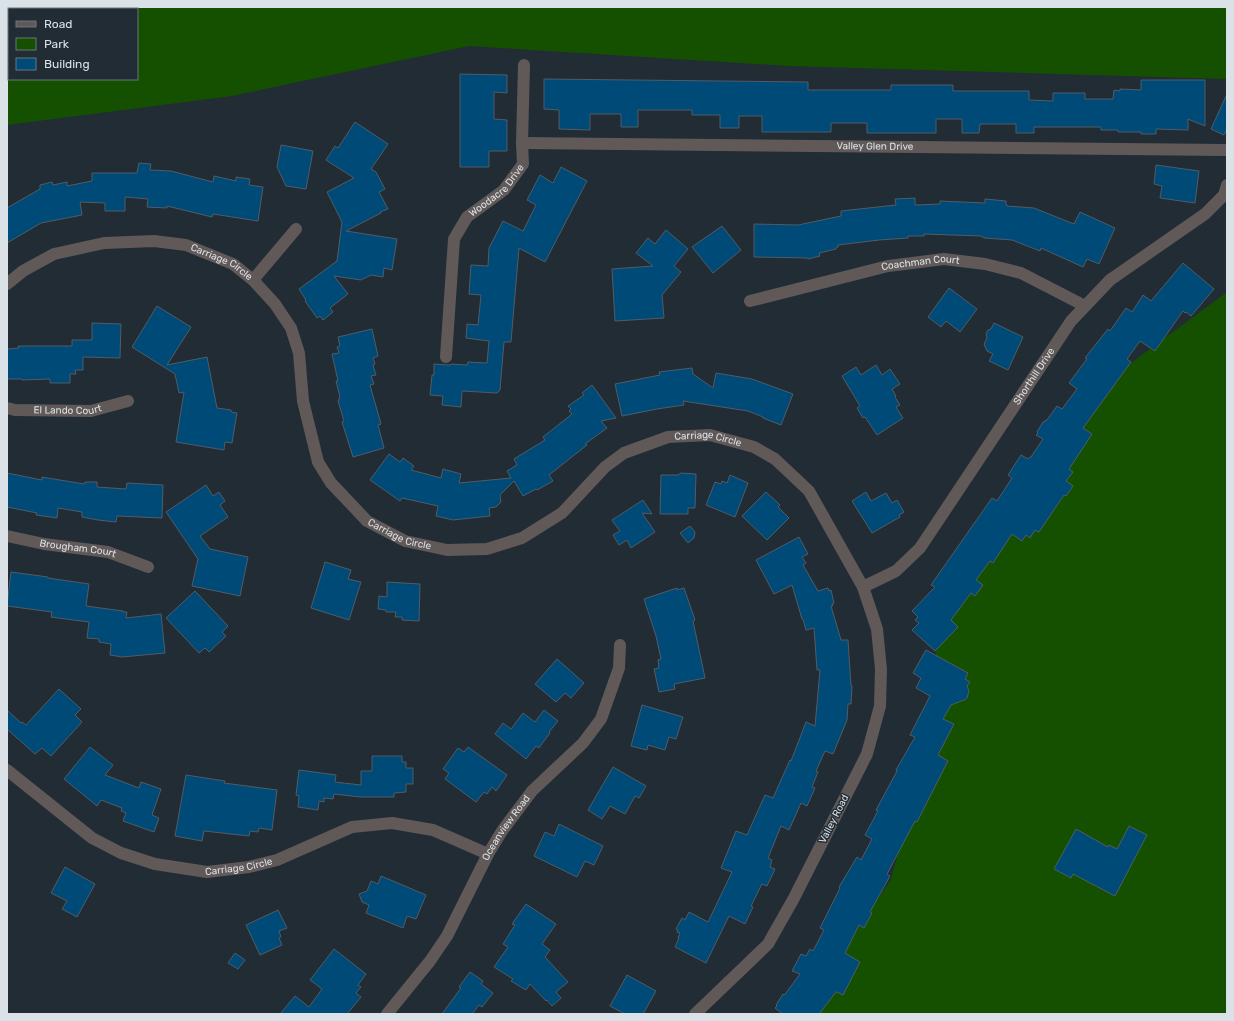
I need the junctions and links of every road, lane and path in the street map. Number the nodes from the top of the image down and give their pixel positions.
1 (524, 65) dead end
2 (522, 143) junction
3 (1227, 150) edge
4 (1227, 185) edge
5 (296, 229) dead end
6 (253, 280) junction
7 (7, 284) edge
8 (750, 301) dead end
9 (1085, 306) junction
10 (446, 357) dead end
11 (128, 401) dead end
12 (7, 408) edge
13 (7, 536) edge
14 (148, 567) dead end
15 (863, 587) junction
16 (620, 645) dead end
17 (7, 770) edge
18 (488, 854) junction
19 (387, 1014) edge
20 (694, 1014) edge

1 - 2 street, Woodacre Drive
2 - 3 street, Valley Glen Drive
2 - 10 street, Woodacre Drive
4 - 9 street, Shorthill Drive
5 - 6 street
6 - 7 street, Carriage Circle
6 - 15 street, Carriage Circle
8 - 9 street, Coachman Court
9 - 15 street, Shorthill Drive
11 - 12 street, El Lando Court
13 - 14 street, Brougham Court
15 - 20 street, Valley Road
16 - 18 street, Oceanview Road
17 - 18 street, Carriage Circle
18 - 19 street, Oceanview Road

